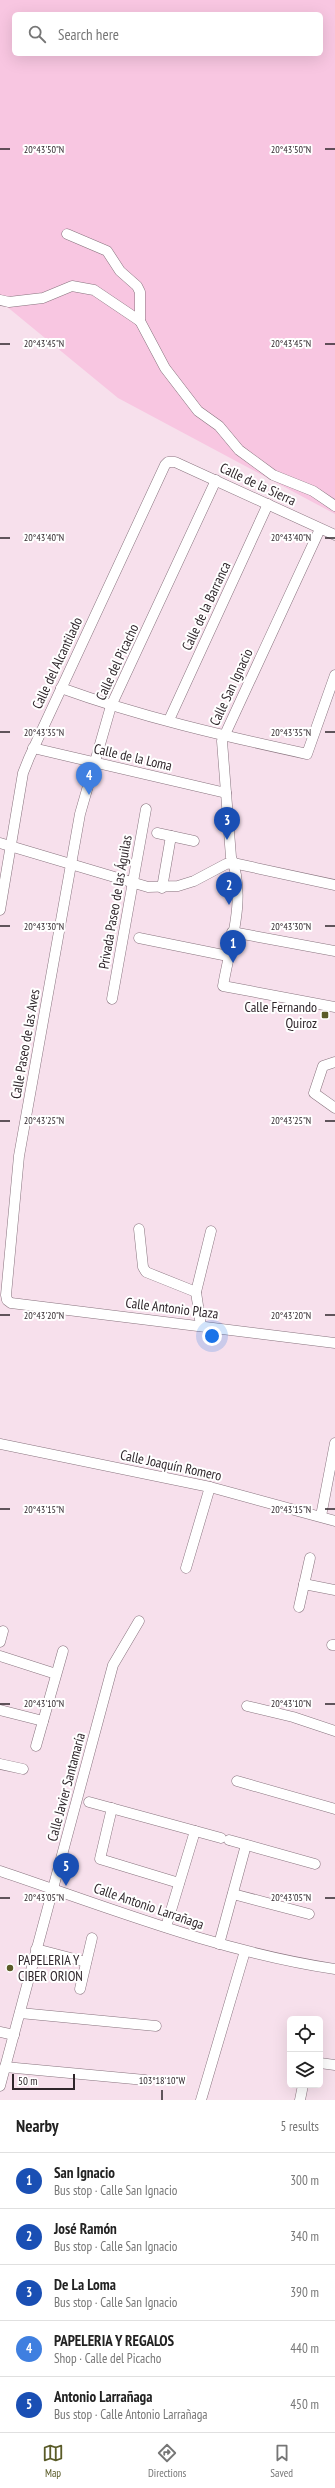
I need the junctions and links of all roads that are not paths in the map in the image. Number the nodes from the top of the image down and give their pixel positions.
1 (67, 234) dead end
2 (0, 300) edge
3 (140, 321) junction
4 (168, 462) joint
5 (216, 480) junction
6 (268, 504) junction
7 (335, 506) edge
8 (320, 529) junction
9 (335, 536) edge
10 (335, 674) edge
11 (61, 688) junction
12 (111, 706) junction
13 (169, 720) junction
14 (224, 736) junction
15 (33, 748) junction
16 (94, 762) junction
17 (226, 793) junction
18 (146, 809) dead end
19 (157, 833) dead end
20 (172, 836) junction
21 (194, 841) dead end
22 (0, 843) edge
23 (11, 847) junction
24 (233, 863) junction
25 (71, 865) junction
26 (133, 884) junction
27 (335, 885) edge
28 (162, 888) junction
29 (0, 910) edge
30 (232, 932) junction
31 (139, 938) dead end
32 (335, 951) edge
33 (228, 956) junction
34 (112, 999) dead end
35 (335, 1007) edge
36 (335, 1062) edge
37 (335, 1108) edge
38 (139, 1229) dead end
39 (211, 1231) dead end
40 (196, 1292) junction
41 (7, 1300) joint
42 (201, 1326) junction
43 (335, 1343) edge
44 (335, 1443) edge
45 (0, 1444) edge
46 (210, 1487) junction
47 (321, 1516) junction
48 (335, 1521) edge
49 (310, 1558) dead end
50 (186, 1568) dead end
51 (304, 1584) junction
52 (335, 1590) edge
53 (299, 1607) dead end
54 (139, 1621) dead end
55 (3, 1631) dead end
56 (0, 1642) edge
57 (63, 1650) dead end
58 (0, 1656) edge
59 (56, 1674) junction
60 (247, 1706) dead end
61 (0, 1710) edge
62 (43, 1721) junction
63 (335, 1731) edge
64 (36, 1746) dead end
65 (0, 1764) edge
66 (23, 1769) dead end
67 (237, 1781) dead end
68 (89, 1802) dead end
69 (112, 1808) junction
70 (335, 1810) edge
71 (195, 1831) junction
72 (246, 1845) junction
73 (316, 1864) dead end
74 (0, 1871) edge
75 (179, 1883) junction
76 (53, 1889) junction
77 (233, 1894) junction
78 (309, 1914) dead end
79 (166, 1927) junction
80 (92, 1938) dead end
81 (219, 1944) junction
82 (36, 1950) junction
83 (244, 1951) junction
84 (86, 1962) junction
85 (335, 1969) edge
86 (80, 1989) dead end
87 (20, 2013) junction
88 (156, 2026) dead end
89 (0, 2032) edge
90 (14, 2035) junction
91 (323, 2063) edge
92 (335, 2065) edge
93 (5, 2067) junction
94 (145, 2080) dead end
95 (0, 2086) edge
96 (302, 2088) edge
97 (201, 2100) edge
98 (300, 2100) edge

1 - 3 street
2 - 3 street
3 - 7 street
4 - 5 street, Calle de la Sierra
4 - 11 street, Calle del Alcantilado
5 - 6 street, Calle de la Sierra
5 - 12 street, Calle del Picacho
6 - 8 street, Calle de la Sierra
6 - 13 street, Calle de la Barranca
8 - 9 street, Calle de la Sierra
8 - 14 street, Calle San Ignacio
10 - 14 street
11 - 12 street
11 - 15 street, Calle del Alcantilado
12 - 13 street
12 - 16 street, Calle del Picacho
13 - 14 street
14 - 17 street, Calle San Ignacio
15 - 16 street, Calle de la Loma
15 - 23 street, Calle del Alcantilado
16 - 17 street, Calle de la Loma
16 - 25 street, Calle del Picacho
17 - 24 street, Calle San Ignacio
18 - 26 street, Privada Paseo de las Águilas
19 - 20 street
20 - 21 street
20 - 28 street
22 - 23 street
23 - 25 street
23 - 29 street, Calle del Alcantilado
24 - 27 street
24 - 28 street
24 - 30 street, Calle San Ignacio
25 - 26 street
25 - 41 street, Calle Paseo de las Aves
26 - 28 street
26 - 34 street, Privada Paseo de las Águilas
30 - 32 street
30 - 33 street, Calle San Ignacio
31 - 33 street
33 - 35 street, Calle San Ignacio
36 - 37 street
38 - 40 street
39 - 40 street
40 - 42 street
41 - 42 street, Calle Antonio Plaza
42 - 43 street, Calle Antonio Plaza
44 - 47 street
45 - 46 street, Calle Joaquín Romero
46 - 47 street, Calle Joaquín Romero
46 - 50 street
47 - 48 street, Calle Joaquín Romero
49 - 51 street
51 - 52 street
51 - 53 street
54 - 76 street, Calle Javier Santamaría
55 - 56 street
57 - 59 street
58 - 59 street
59 - 62 street
60 - 63 street
61 - 62 street
62 - 64 street
65 - 66 street
67 - 70 street
68 - 69 street
69 - 71 street
69 - 75 street
71 - 72 street
71 - 75 street
72 - 73 street
72 - 77 street
74 - 76 street, Calle Antonio Larrañaga
75 - 79 street
76 - 79 street, Calle Antonio Larrañaga
76 - 82 street, Calle Javier Santamaría
77 - 78 street
77 - 81 street
79 - 81 street, Calle Antonio Larrañaga
80 - 84 street
81 - 83 street, Calle Antonio Larrañaga
82 - 84 street
82 - 87 street, Calle Javier Santamaría
83 - 85 street, Calle Antonio Larrañaga
83 - 97 street
84 - 86 street
87 - 88 street
87 - 90 street, Calle Javier Santamaría
89 - 90 street
90 - 93 street, Calle Javier Santamaría
91 - 92 street
93 - 94 street
93 - 95 street, Calle Javier Santamaría
96 - 98 street

